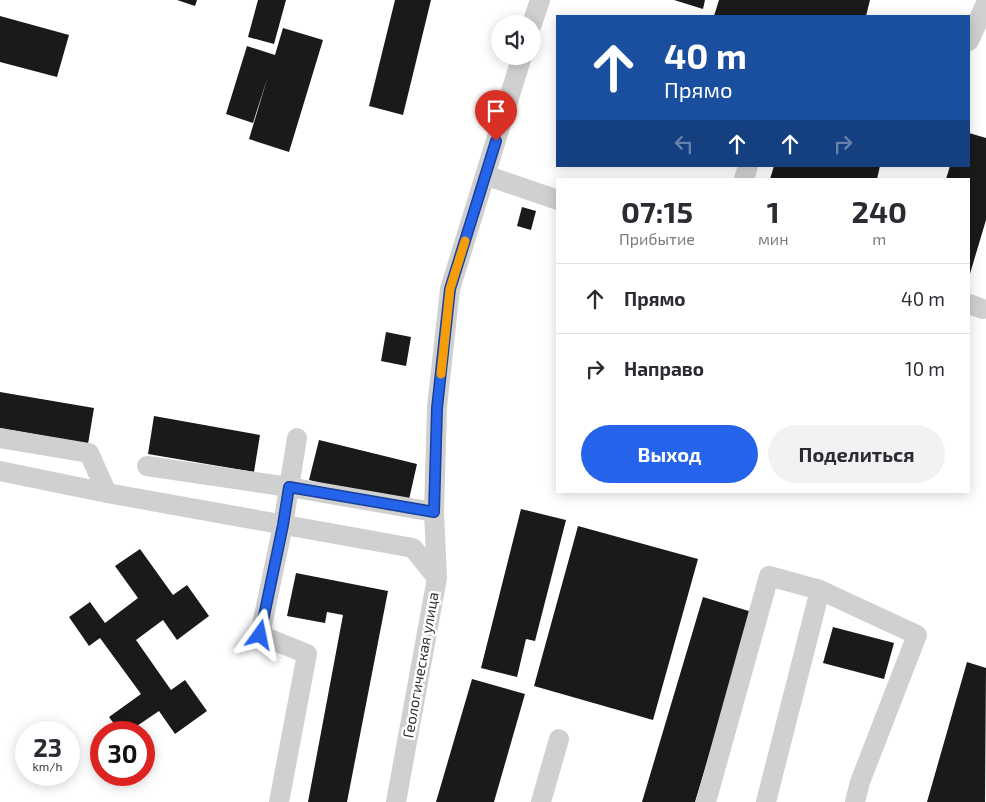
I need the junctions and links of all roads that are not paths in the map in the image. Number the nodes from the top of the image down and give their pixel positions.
1 (540, 0) edge
2 (986, 3) edge
3 (535, 15) edge
4 (970, 39) edge
5 (519, 65) edge
6 (485, 175) junction
7 (556, 199) edge
8 (0, 438) edge
9 (297, 438) dead end
10 (147, 466) dead end
11 (0, 471) edge
12 (289, 487) junction
13 (107, 493) junction
14 (434, 512) junction
15 (283, 525) junction
16 (437, 578) junction
17 (820, 590) junction
18 (559, 739) dead end
19 (279, 802) edge
20 (396, 802) edge
21 (541, 802) edge
22 (706, 802) edge
23 (766, 802) edge
24 (855, 802) edge

1 - 3 street
2 - 4 street
5 - 6 street
6 - 7 street
6 - 14 street
8 - 13 street
9 - 12 street
10 - 12 street
11 - 13 street, Геологическая улица
12 - 14 street
12 - 15 street
13 - 15 street, Геологическая улица
14 - 16 street
15 - 16 street, Геологическая улица
15 - 19 street
16 - 20 street, Геологическая улица
17 - 22 street
17 - 23 street
17 - 24 street
18 - 21 street

